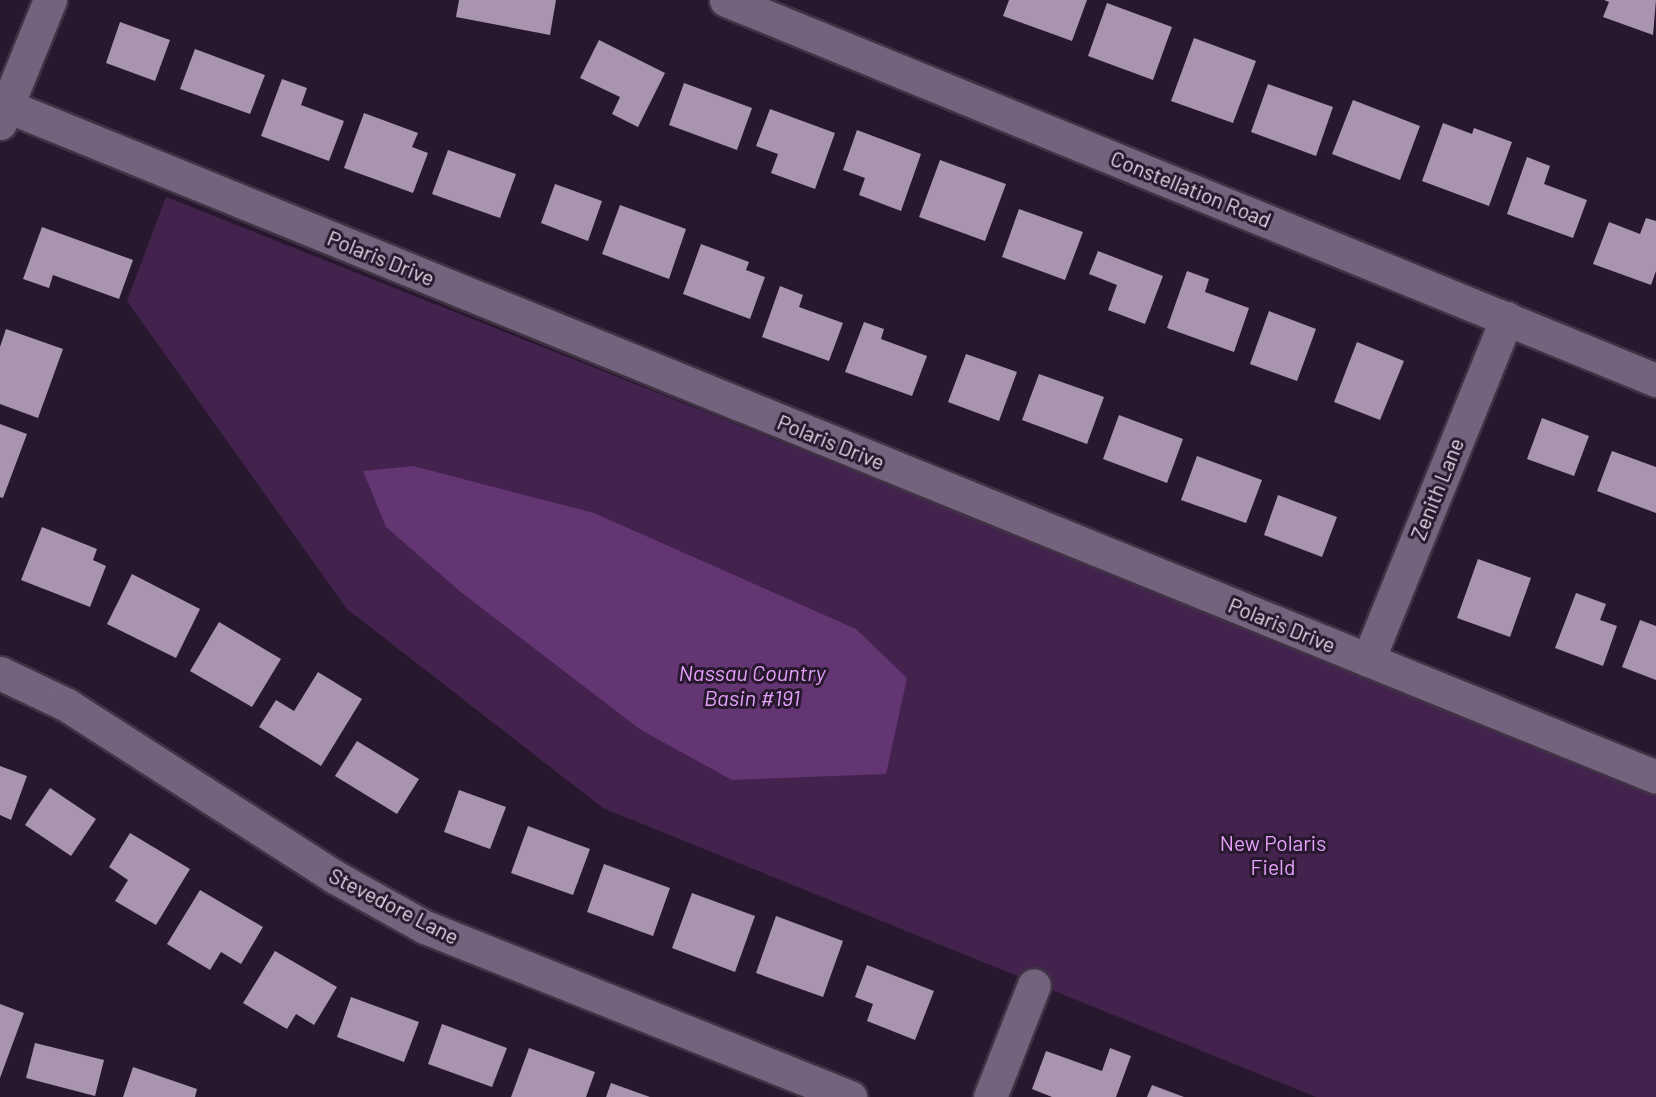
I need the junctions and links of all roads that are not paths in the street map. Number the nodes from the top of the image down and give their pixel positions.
1 (50, 0) edge
2 (726, 0) edge
3 (3, 114) edge
4 (1507, 318) junction
5 (1656, 380) edge
6 (1368, 660) junction
7 (0, 673) edge
8 (1656, 777) edge
9 (1034, 985) dead end
10 (850, 1097) edge
11 (990, 1097) edge

1 - 3 street
2 - 4 street, Constellation Road
3 - 6 street, Polaris Drive
4 - 5 street, Constellation Road
4 - 6 street, Zenith Lane
6 - 8 street, Polaris Drive
7 - 10 street, Stevedore Lane
9 - 11 street

